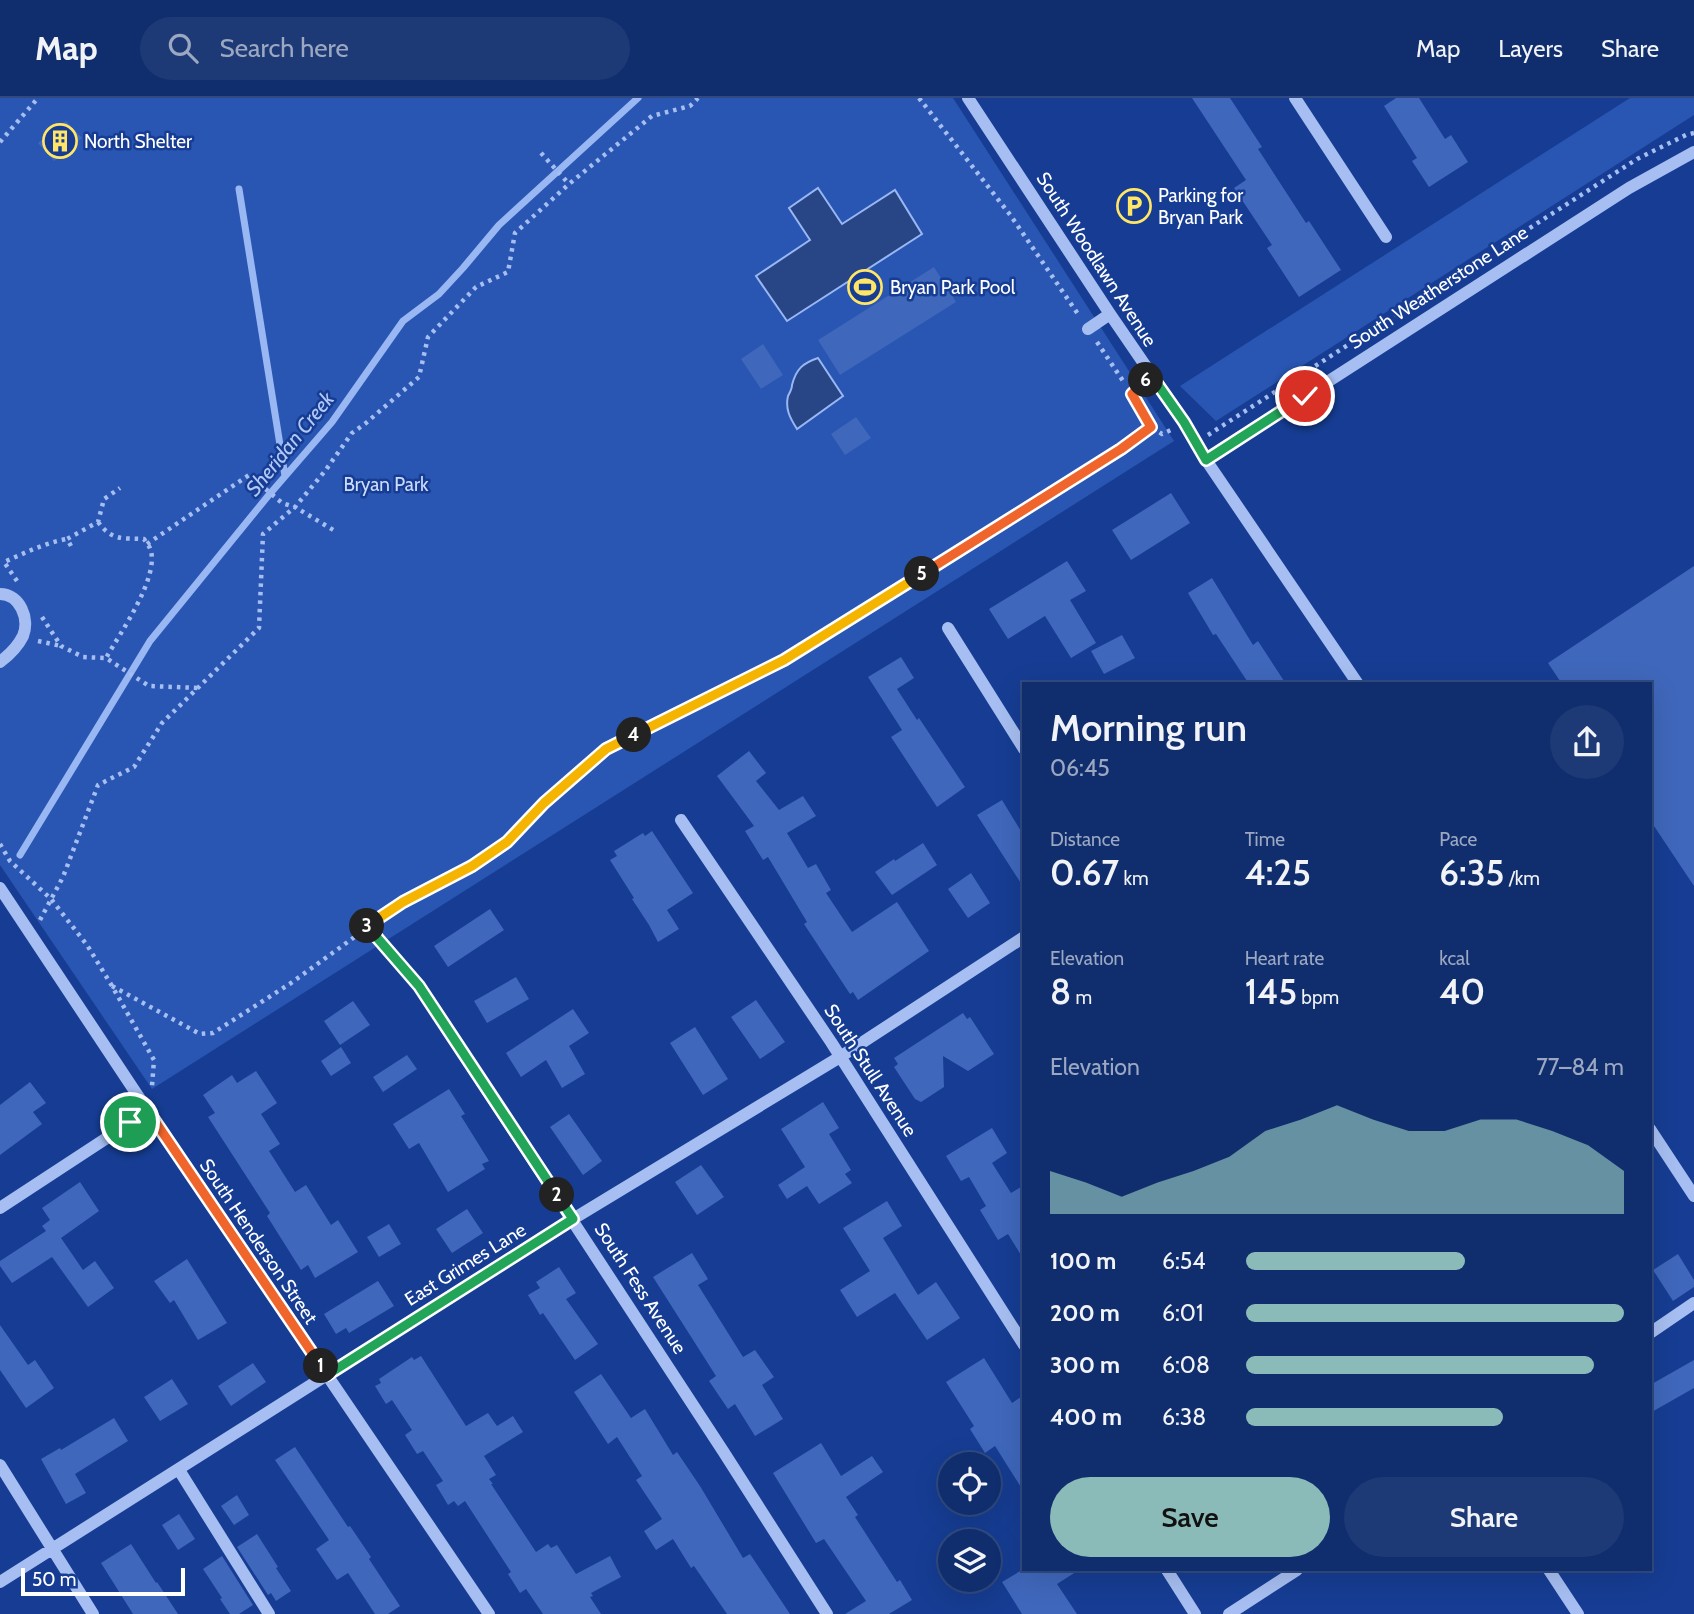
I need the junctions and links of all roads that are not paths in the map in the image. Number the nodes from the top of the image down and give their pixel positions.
1 (968, 98) edge
2 (1295, 98) edge
3 (1694, 152) edge
4 (1386, 237) dead end
5 (1110, 314) junction
6 (1088, 329) road end
7 (1151, 375) junction
8 (1132, 394) road end
9 (1206, 460) junction
10 (0, 594) edge
11 (948, 628) dead end
12 (0, 662) edge
13 (1357, 682) edge
14 (1022, 746) edge
15 (681, 820) dead end
16 (0, 888) edge
17 (1022, 938) edge
18 (419, 986) road end
19 (840, 1057) junction
20 (148, 1111) junction
21 (1652, 1132) edge
22 (1694, 1196) edge
23 (0, 1208) edge
24 (573, 1219) junction
25 (1694, 1303) edge
26 (1652, 1332) edge
27 (1022, 1342) edge
28 (327, 1375) junction
29 (0, 1465) edge
30 (179, 1469) junction
31 (52, 1549) junction
32 (1168, 1571) edge
33 (1295, 1571) edge
34 (1550, 1571) edge
35 (0, 1582) edge
36 (93, 1614) edge
37 (269, 1614) edge
38 (489, 1614) edge
39 (827, 1614) edge
40 (1195, 1614) edge
41 (1229, 1614) edge
42 (1578, 1614) edge

1 - 5 street, South Woodlawn Avenue
2 - 4 street
3 - 9 street, South Weatherstone Lane
5 - 6 street
5 - 7 street, South Woodlawn Avenue
7 - 8 street
7 - 9 street, South Woodlawn Avenue
9 - 13 street, South Woodlawn Avenue
10 - 12 street
11 - 14 street
15 - 19 street, South Stull Avenue
16 - 20 street, South Henderson Street
17 - 19 street, East Grimes Lane
18 - 24 street, South Fess Avenue
19 - 24 street, East Grimes Lane
19 - 27 street, South Stull Avenue
20 - 23 street
20 - 28 street, South Henderson Street
21 - 22 street
24 - 28 street, East Grimes Lane
24 - 39 street, South Fess Avenue
25 - 26 street
28 - 30 street, East Grimes Lane
28 - 38 street, South Henderson Street
29 - 31 street
30 - 31 street, East Grimes Lane
30 - 37 street
31 - 35 street, East Grimes Lane
31 - 36 street
32 - 40 street
33 - 41 street
34 - 42 street

